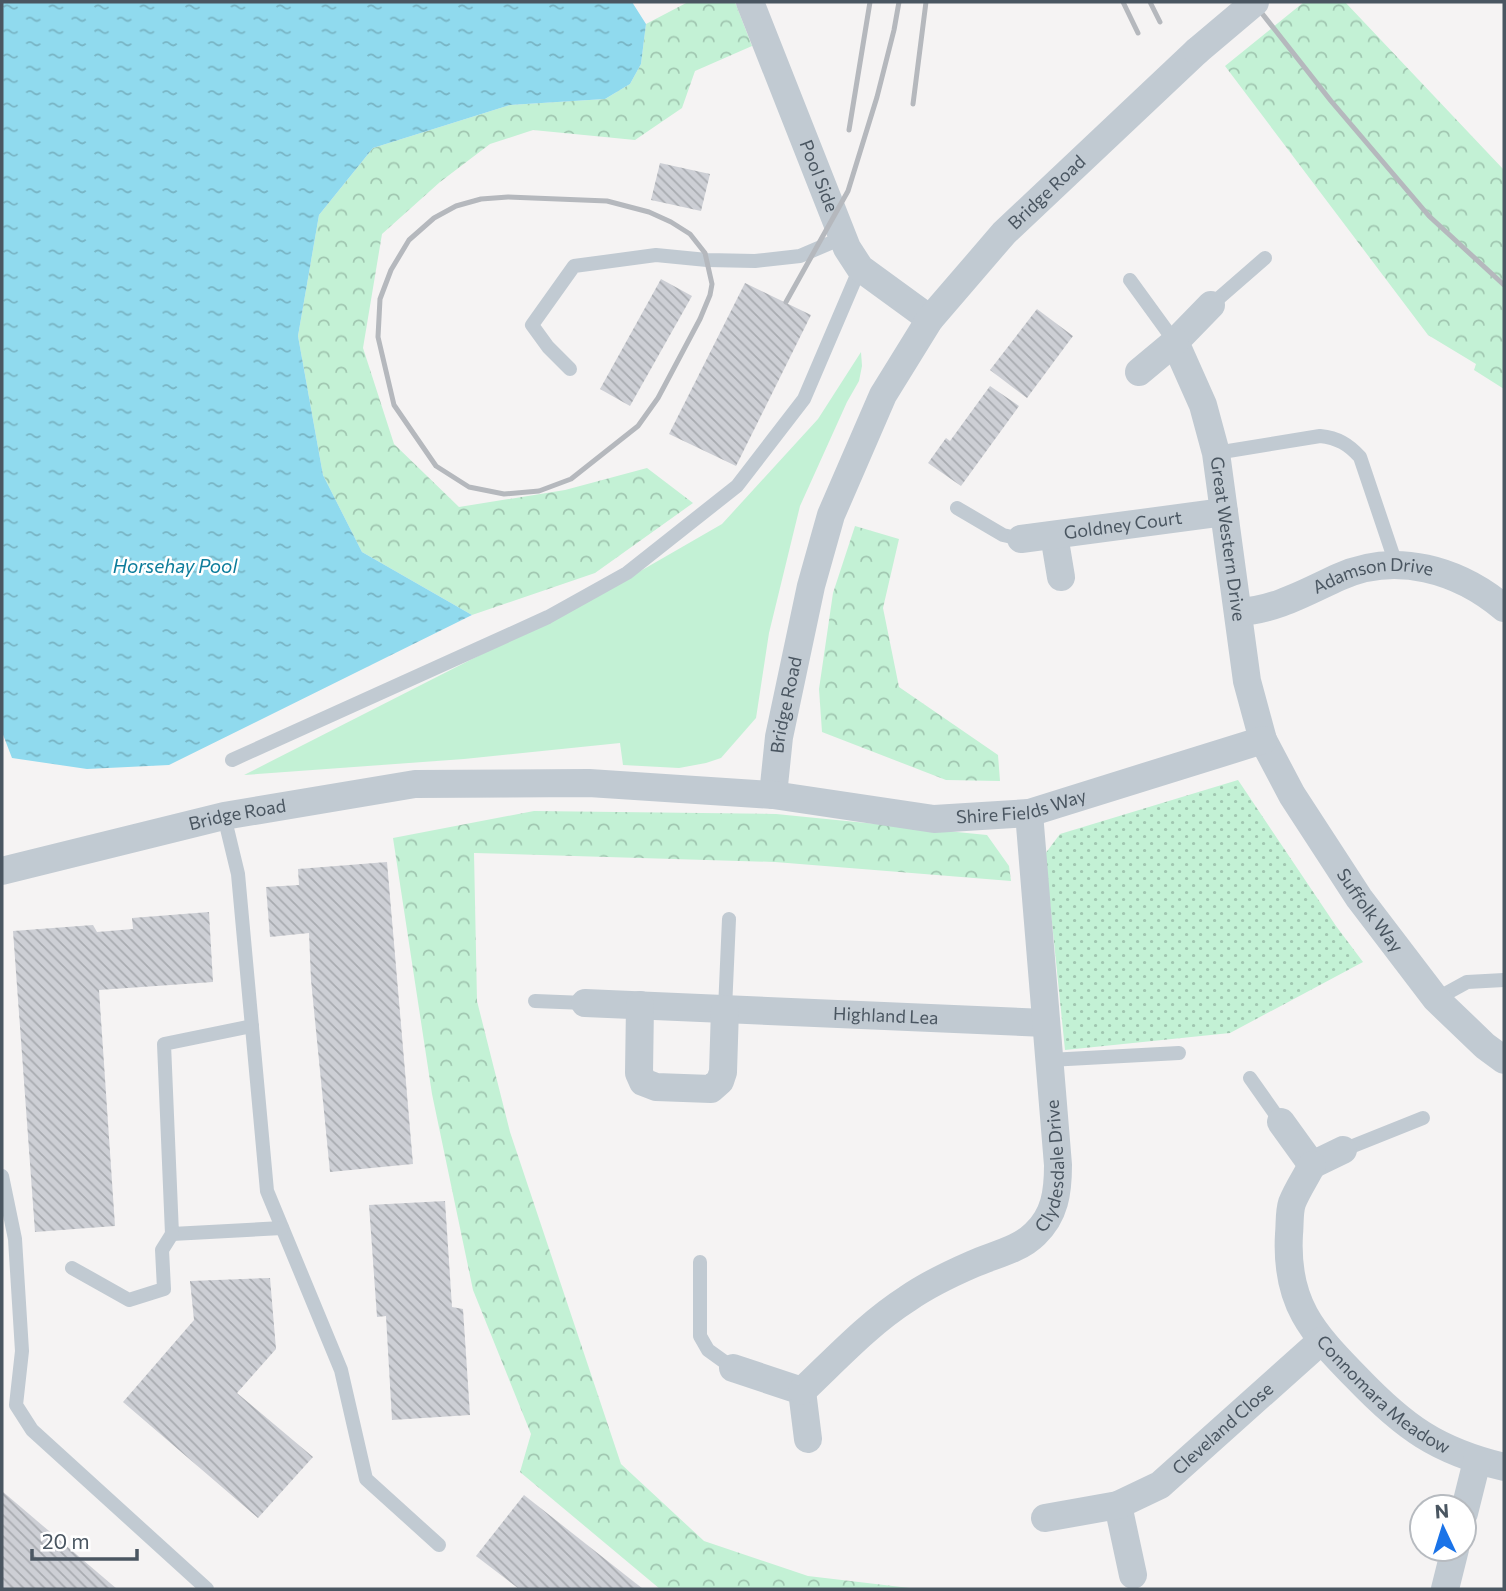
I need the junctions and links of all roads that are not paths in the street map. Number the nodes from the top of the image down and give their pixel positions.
1 (750, 2) edge
2 (1255, 2) edge
3 (842, 238) junction
4 (1265, 258) dead end
5 (860, 268) junction
6 (1130, 280) dead end
7 (1211, 305) joint
8 (930, 319) junction
9 (1174, 342) junction
10 (570, 369) dead end
11 (1139, 372) dead end
12 (1216, 453) junction
13 (957, 508) dead end
14 (1224, 512) junction
15 (1054, 535) junction
16 (1021, 539) joint
17 (1394, 566) junction
18 (1061, 577) dead end
19 (1504, 608) edge
20 (1238, 612) junction
21 (1263, 740) junction
22 (232, 760) dead end
23 (772, 795) junction
24 (1028, 813) junction
25 (225, 816) junction
26 (3, 867) edge
27 (729, 919) dead end
28 (1504, 979) edge
29 (1436, 999) junction
30 (534, 1001) dead end
31 (585, 1003) joint
32 (640, 1006) junction
33 (725, 1009) junction
34 (1046, 1023) junction
35 (252, 1026) junction
36 (1179, 1053) dead end
37 (1049, 1060) junction
38 (1504, 1060) edge
39 (1250, 1078) dead end
40 (1423, 1118) dead end
41 (1280, 1122) joint
42 (1343, 1150) joint
43 (1312, 1165) junction
44 (2, 1176) edge
45 (282, 1228) junction
46 (172, 1234) junction
47 (700, 1262) dead end
48 (72, 1268) dead end
49 (1321, 1341) junction
50 (733, 1368) joint
51 (802, 1391) junction
52 (808, 1439) dead end
53 (1477, 1461) junction
54 (1504, 1467) edge
55 (1469, 1493) edge
56 (1118, 1505) junction
57 (1045, 1518) dead end
58 (439, 1545) dead end
59 (1452, 1563) edge
60 (1133, 1575) dead end
61 (207, 1589) edge
62 (1445, 1589) edge

1 - 3 street, Pool Side
2 - 8 street, Bridge Road, bridge
3 - 5 street, Pool Side
3 - 10 lane
4 - 7 lane
5 - 8 street, Pool Side
5 - 22 lane
6 - 9 lane
7 - 9 street
8 - 23 street, Bridge Road
9 - 11 street
9 - 12 street, Great Western Drive
12 - 14 street, Great Western Drive
12 - 17 lane
13 - 16 lane
14 - 15 street, Goldney Court
14 - 20 street, Great Western Drive
15 - 16 street, Goldney Court
15 - 18 street
17 - 19 street, Adamson Drive
17 - 20 street, Adamson Drive
20 - 21 street, Great Western Drive
21 - 24 street, Shire Fields Way
21 - 29 street, Suffolk Way
23 - 24 street, Shire Fields Way
23 - 25 street, Bridge Road
24 - 34 street, Clydesdale Drive
25 - 26 street, Bridge Road
25 - 35 lane
27 - 33 lane
28 - 29 lane
29 - 38 street, Suffolk Way
30 - 31 lane
31 - 32 street, Highland Lea
32 - 33 street, Highland Lea
32 - 33 street
33 - 34 street, Highland Lea
34 - 37 street, Clydesdale Drive
35 - 45 lane
35 - 46 lane
36 - 37 lane
37 - 51 street, Clydesdale Drive
39 - 41 lane
40 - 42 lane
41 - 43 street
42 - 43 street
43 - 49 street, Connomara Meadow
44 - 61 lane
45 - 46 lane
45 - 58 lane
46 - 48 lane
47 - 50 lane
49 - 53 street, Connomara Meadow
49 - 56 street, Cleveland Close
50 - 51 street
51 - 52 street
53 - 54 street, Connomara Meadow
53 - 55 street
56 - 57 street, Cleveland Close
56 - 60 street
59 - 62 street

